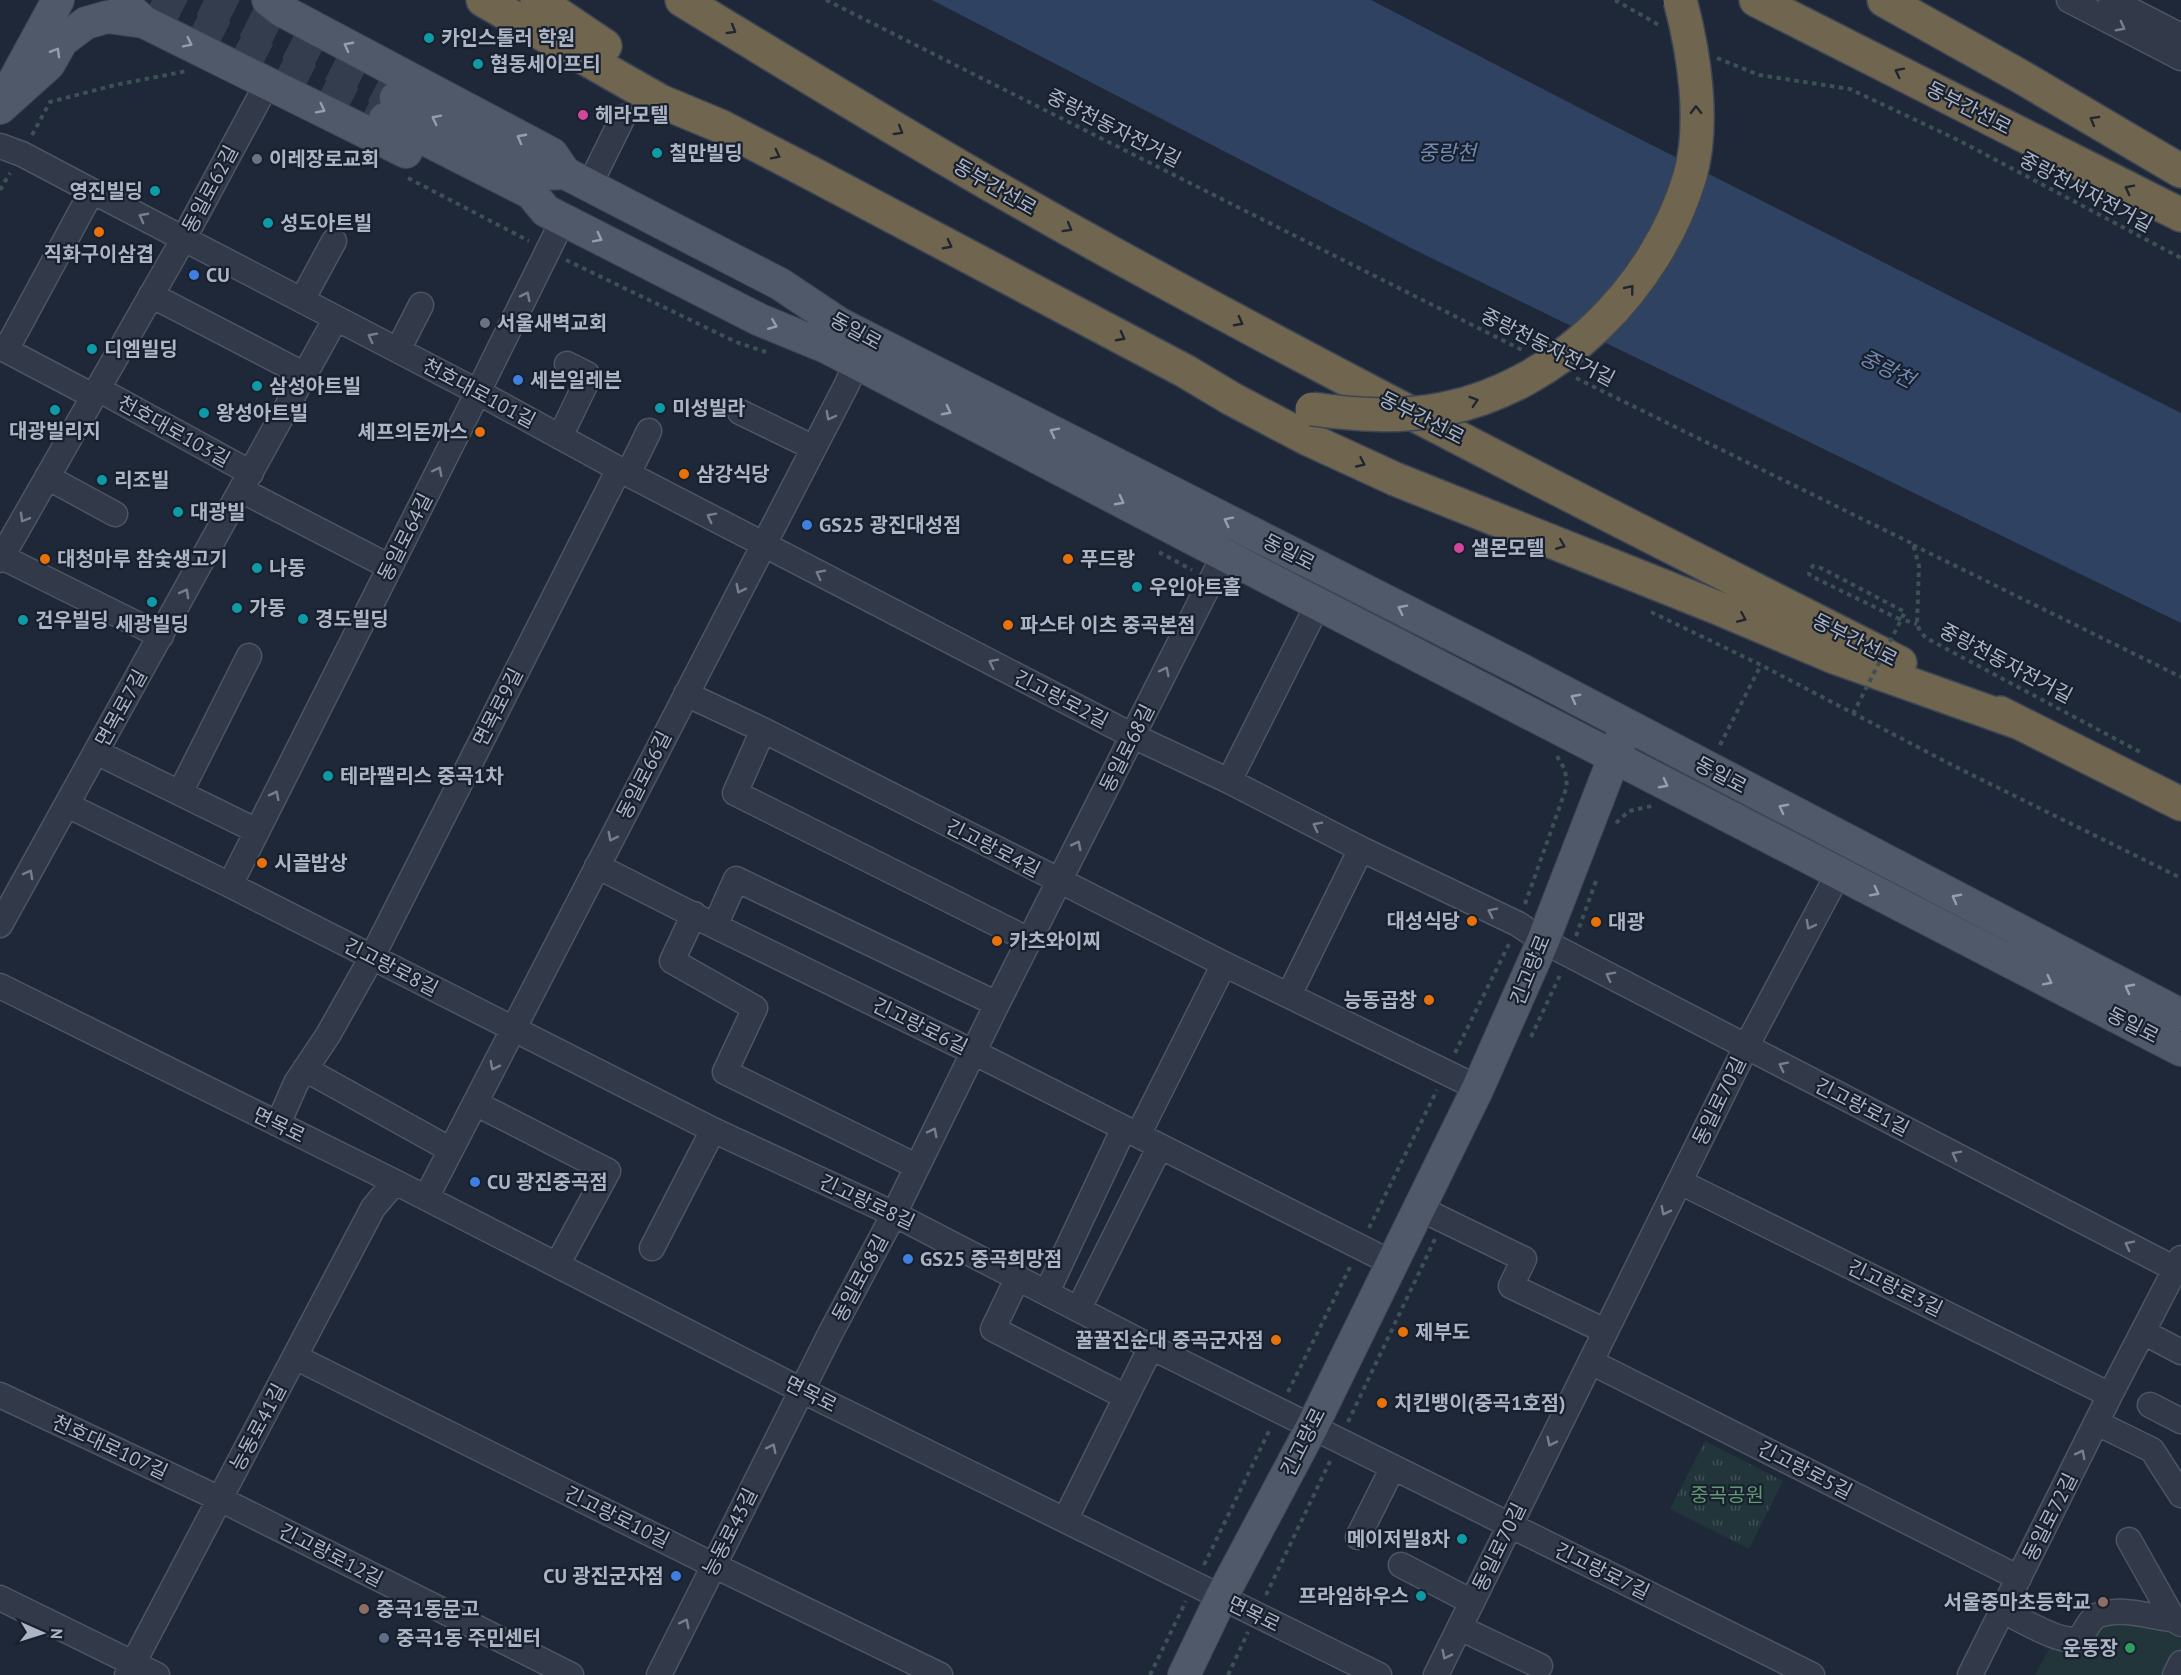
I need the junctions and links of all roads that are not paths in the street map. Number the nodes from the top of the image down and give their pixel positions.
1 (58, 0) edge
2 (268, 0) edge
3 (483, 0) edge
4 (537, 0) edge
5 (682, 0) edge
6 (1756, 0) edge
7 (1884, 0) edge
8 (2069, 0) edge
9 (2111, 0) edge
10 (134, 11) edge
11 (1673, 14) edge
12 (2181, 36) edge
13 (2181, 58) edge
14 (268, 82) junction
15 (0, 108) edge
16 (623, 117) dead end
17 (720, 126) junction
18 (11, 150) edge
19 (2181, 171) edge
20 (577, 180) junction
21 (93, 191) junction
22 (2181, 215) edge
23 (554, 216) junction
24 (184, 238) junction
25 (334, 241) dead end
26 (152, 295) junction
27 (302, 300) junction
28 (421, 305) dead end
29 (336, 318) junction
30 (3, 348) edge
31 (398, 350) junction
32 (856, 363) junction
33 (567, 364) dead end
34 (1185, 371) junction
35 (305, 375) junction
36 (478, 392) junction
37 (96, 393) junction
38 (740, 412) dead end
39 (649, 431) dead end
40 (560, 437) junction
41 (814, 448) junction
42 (623, 472) junction
43 (47, 477) junction
44 (246, 482) junction
45 (115, 514) dead end
46 (763, 544) junction
47 (1, 557) edge
48 (390, 567) junction
49 (1218, 568) junction
50 (1318, 604) junction
51 (161, 636) junction
52 (249, 656) dead end
53 (1520, 669) junction
54 (1460, 678) junction
55 (686, 694) junction
56 (2020, 723) junction
57 (1627, 725) junction
58 (762, 730) junction
59 (1133, 736) junction
60 (96, 752) junction
61 (1613, 756) junction
62 (1229, 780) junction
63 (180, 793) junction
64 (2181, 804) edge
65 (67, 805) junction
66 (257, 831) junction
67 (1361, 849) junction
68 (597, 866) junction
69 (1838, 874) junction
70 (1059, 881) junction
71 (230, 885) junction
72 (694, 914) junction
73 (0, 925) edge
74 (715, 926) junction
75 (1029, 940) junction
76 (1544, 940) junction
77 (372, 957) junction
78 (1224, 964) junction
79 (0, 986) edge
80 (1289, 995) junction
81 (997, 1004) junction
82 (2181, 1015) edge
83 (513, 1029) junction
84 (1746, 1047) junction
85 (2181, 1050) edge
86 (973, 1052) junction
87 (305, 1069) junction
88 (1478, 1088) junction
89 (475, 1103) junction
90 (278, 1124) junction
91 (713, 1130) junction
92 (1131, 1132) junction
93 (1160, 1146) junction
94 (451, 1150) junction
95 (916, 1166) junction
96 (395, 1182) junction
97 (1680, 1182) junction
98 (426, 1198) junction
99 (894, 1214) junction
100 (1431, 1214) junction
101 (652, 1248) dead end
102 (1392, 1263) junction
103 (558, 1265) junction
104 (2179, 1267) edge
105 (1018, 1278) junction
106 (1047, 1292) junction
107 (1078, 1308) junction
108 (1605, 1331) junction
109 (2143, 1332) junction
110 (1151, 1347) junction
111 (2181, 1352) edge
112 (295, 1357) junction
113 (1591, 1362) junction
114 (801, 1390) junction
115 (0, 1395) edge
116 (2110, 1395) junction
117 (1126, 1397) junction
118 (2150, 1405) dead end
119 (2181, 1420) edge
120 (2097, 1423) junction
121 (1312, 1427) junction
122 (1393, 1467) junction
123 (2178, 1484) edge
124 (220, 1499) junction
125 (1065, 1520) junction
126 (1510, 1525) junction
127 (1358, 1537) dead end
128 (2129, 1540) dead end
129 (713, 1565) junction
130 (1401, 1565) dead end
131 (2019, 1578) junction
132 (1208, 1591) junction
133 (0, 1598) edge
134 (1472, 1602) junction
135 (2003, 1611) junction
136 (2179, 1621) edge
137 (1460, 1628) junction
138 (2181, 1663) edge
139 (1540, 1666) dead end
140 (130, 1669) edge
141 (157, 1675) edge
142 (571, 1675) edge
143 (659, 1675) edge
144 (940, 1675) edge
145 (1184, 1675) edge
146 (1378, 1675) edge
147 (1436, 1675) edge
148 (1812, 1675) edge
149 (1970, 1675) edge
150 (2175, 1675) edge

1 - 15 main road
20 -> 2 main road
3 - 17 highway
4 - 17 highway
5 -> 56 highway, 동부간선로
22 -> 6 highway, 동부간선로
19 -> 7 highway
8 -> 13 street
9 - 12 street
10 -> 14 main road
15 -> 10 main road
34 -> 11 highway, bridge
14 -> 23 main road
14 - 24 street, 동일로62길
16 - 20 street
17 -> 34 highway
18 - 21 street, 천호대로101길
20 -> 23 main road, 동일로
53 -> 20 main road, 동일로
24 -> 21 street, 천호대로101길
21 - 30 street
23 -> 32 main road, 동일로
36 -> 23 street, 동일로64길
24 - 26 street, 동일로62길
24 - 27 street, 천호대로101길
25 - 27 street
26 - 35 street
26 - 37 street, 동일로62길
27 - 29 street, 천호대로101길
28 - 31 street, 천호대로101길
31 -> 29 street, 천호대로101길
29 - 35 street, 면목로7길
30 - 37 street, 천호대로103길
31 - 36 street, 천호대로101길
32 -> 41 street, 동일로66길
32 -> 49 main road, 동일로
33 - 40 street
34 -> 56 highway
35 - 44 street, 면목로7길
36 - 40 street, 천호대로101길
48 -> 36 street, 동일로64길
37 - 43 street, 동일로62길
37 - 44 street, 천호대로103길
38 - 41 street
39 - 42 street
40 - 42 street, 천호대로101길
41 - 46 street, 동일로66길
46 -> 42 street, 천호대로101길
42 - 77 street, 면목로9길
43 - 45 street
43 -> 47 street, 동일로62길
44 - 48 street
51 -> 44 street, 면목로7길
46 -> 55 street, 동일로66길
59 -> 46 street, 긴고랑로2길
47 - 51 street
66 -> 48 street, 동일로64길
49 - 50 main road, 동일로
59 -> 49 street, 동일로68길
50 - 54 main road, 동일로
50 - 62 street
51 - 60 street, 면목로7길
52 - 63 street
53 - 54 main road
57 -> 53 main road, 동일로
54 - 61 main road, 동일로
55 - 58 street, 긴고랑로4길
55 -> 68 street, 동일로66길
56 - 64 highway, 동부간선로
57 - 61 main road, 긴고랑로
82 -> 57 main road, 동일로
58 - 70 street, 긴고랑로4길
58 - 75 street
59 - 62 street, 긴고랑로2길
70 -> 59 street, 동일로68길
60 - 63 street
60 - 65 street, 면목로7길
61 -> 69 main road, 동일로
61 - 76 main road, 긴고랑로
67 -> 62 street, 긴고랑로2길
63 - 66 street
65 - 71 street, 긴고랑로8길
73 -> 65 street, 면목로7길
66 - 71 street, 동일로64길
76 -> 67 street, 긴고랑로2길
67 - 80 street
68 - 72 street, 긴고랑로6길
68 - 83 street, 동일로66길
69 -> 84 street, 동일로70길
69 -> 85 main road, 동일로
70 - 75 street, 동일로68길
70 - 78 street, 긴고랑로4길
71 - 77 street, 긴고랑로8길
72 - 74 street, 긴고랑로6길
72 - 95 street
74 - 81 street
74 - 86 street, 긴고랑로6길
75 - 81 street, 동일로68길
84 -> 76 street, 긴고랑로1길
76 - 88 main road, 긴고랑로
77 - 83 street, 긴고랑로8길
77 - 87 street, 면목로9길
78 - 80 street, 긴고랑로4길
78 - 92 street
79 - 90 street, 면목로
80 - 88 street, 긴고랑로4길
81 - 86 street, 동일로68길
83 -> 89 street, 동일로66길
83 - 91 street, 긴고랑로8길
84 - 97 street, 동일로70길
104 -> 84 street, 긴고랑로1길
86 - 92 street, 긴고랑로6길
95 -> 86 street, 동일로68길
87 - 90 street, 면목로9길
87 - 94 street
88 - 100 main road, 긴고랑로
89 - 94 street, 동일로66길
89 - 103 street
90 - 96 street, 면목로
91 - 99 street, 긴고랑로8길
91 - 101 street
92 - 93 street, 긴고랑로6길
92 - 106 street
93 - 102 street, 긴고랑로6길
93 - 107 street
94 - 98 street, 동일로66길
95 - 99 street, 동일로68길
96 - 98 street, 면목로
96 - 112 street, 능동로41길
97 -> 108 street, 동일로70길
97 - 116 street, 긴고랑로3길
98 - 103 street, 면목로
99 - 105 street, 긴고랑로8길
99 - 114 street, 동일로68길
100 - 102 main road, 긴고랑로
100 - 108 street
102 - 121 main road, 긴고랑로
103 - 114 street, 면목로
104 - 109 street, 동일로72길
105 - 106 street, 긴고랑로8길
105 - 117 street
106 - 107 street, 긴고랑로8길
107 - 110 street, 긴고랑로8길
108 - 113 street, 동일로70길
109 - 111 street
109 - 116 street, 동일로72길
110 - 117 street
110 - 121 street, 긴고랑로8길
112 - 124 street, 능동로41길
112 - 129 street, 긴고랑로10길
113 -> 126 street, 동일로70길
113 - 131 street, 긴고랑로5길
114 - 125 street, 면목로
129 -> 114 street, 능동로43길
115 - 124 street, 천호대로107길
116 - 120 street, 동일로72길
117 - 125 street
118 - 119 street
120 - 123 street
131 -> 120 street, 동일로72길
121 - 122 street, 긴고랑로7길
121 - 132 main road, 긴고랑로
122 - 126 street, 긴고랑로7길
122 - 127 street
124 - 140 street, 능동로41길
124 - 142 street, 긴고랑로12길
125 - 132 street, 면목로
126 - 134 street, 동일로70길
126 - 148 street, 긴고랑로7길
128 - 136 street
143 -> 129 street, 능동로43길
129 - 144 street, 긴고랑로10길
130 - 134 street, 동일로70길
131 - 135 street, 동일로72길
132 - 145 main road, 긴고랑로
132 - 146 street, 면목로
133 - 140 street
134 - 137 street, 동일로70길
135 - 136 street
135 - 149 street, 동일로72길
137 - 139 street
137 -> 147 street, 동일로70길
138 - 150 street
140 - 141 street

